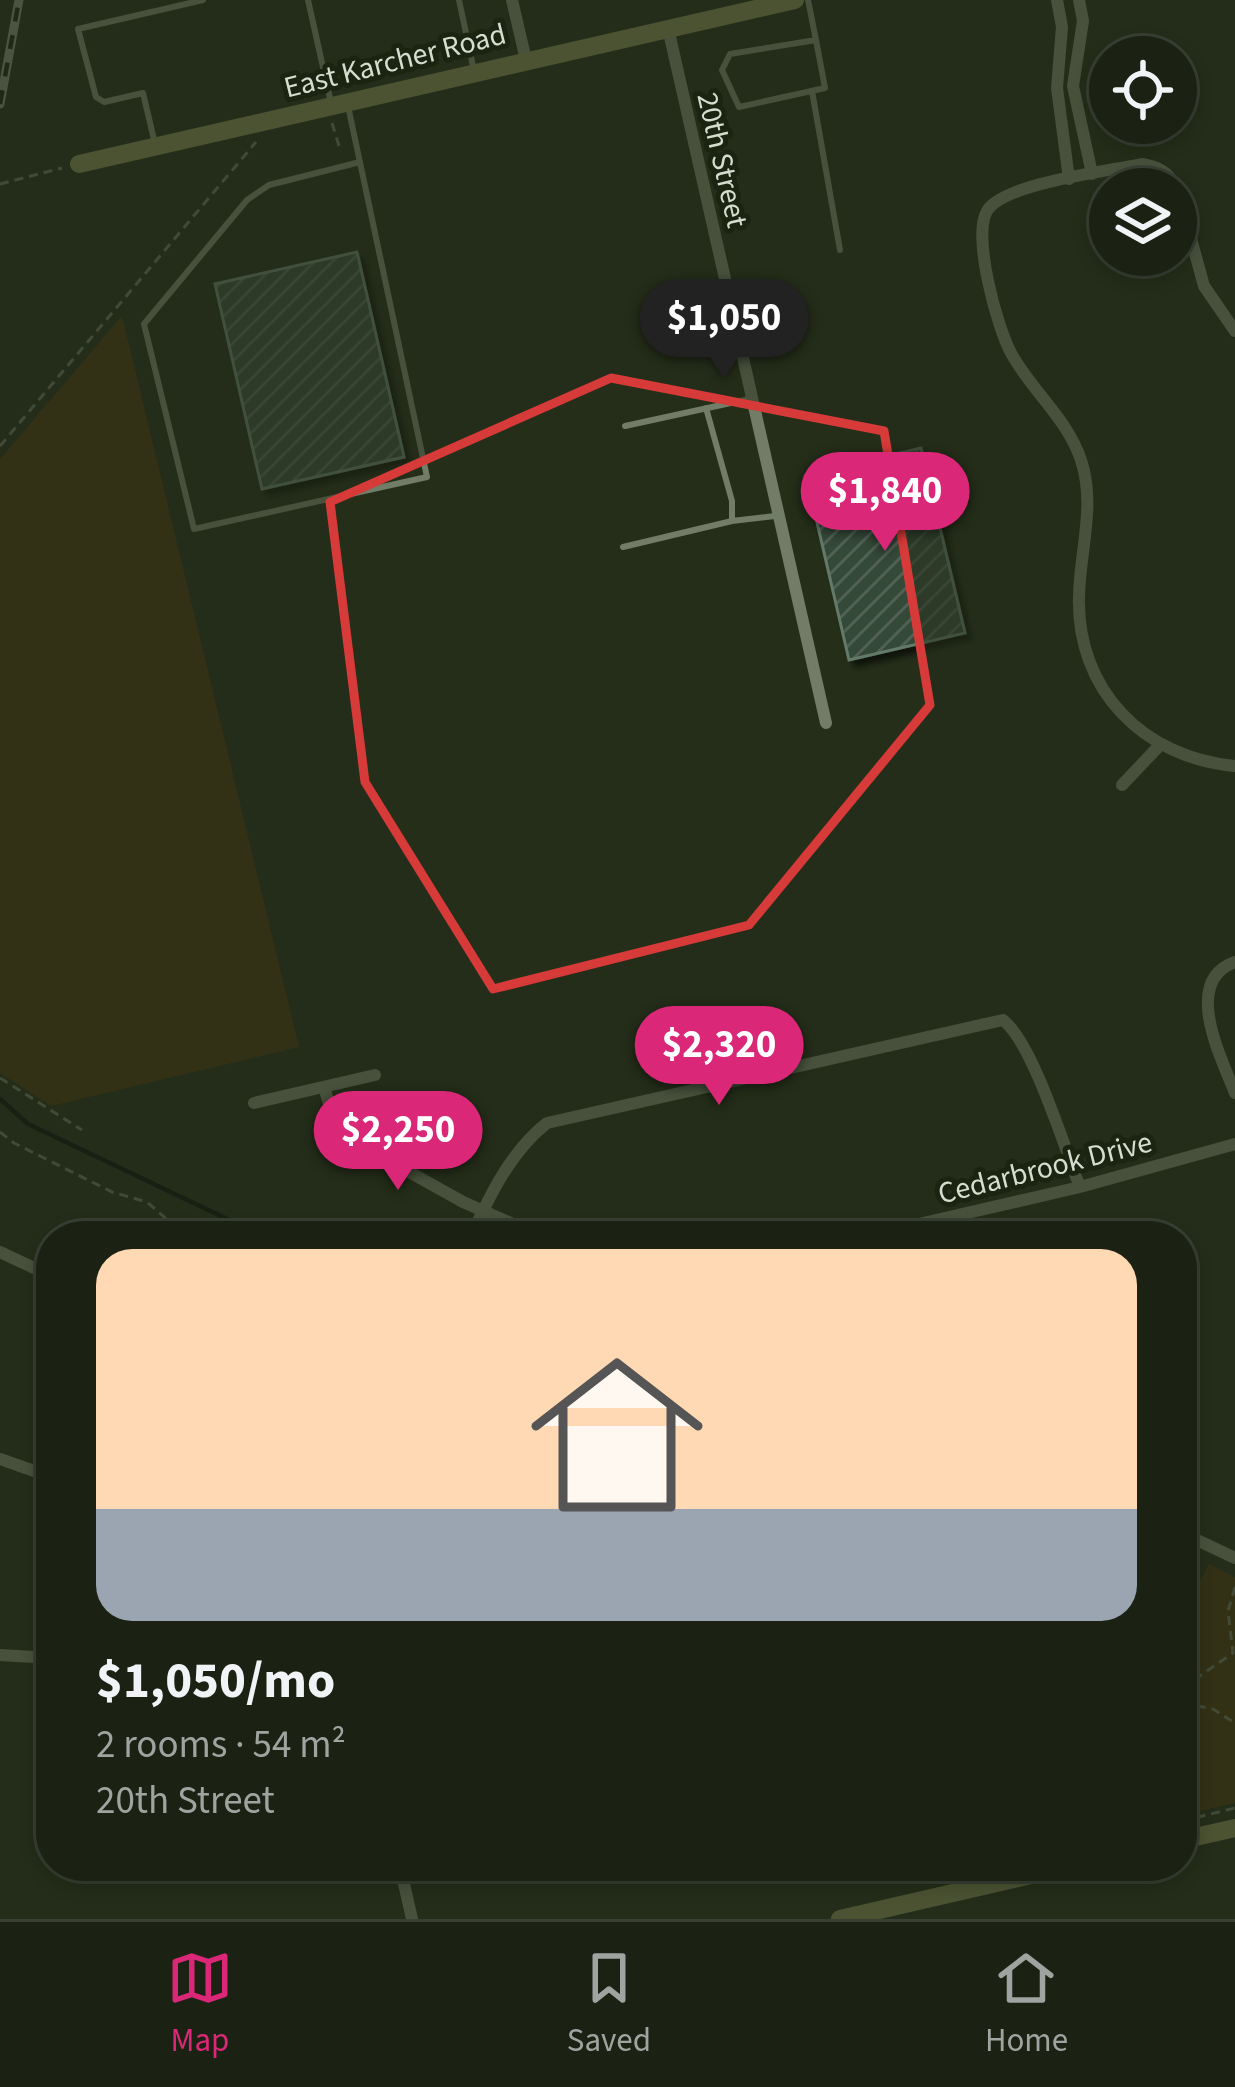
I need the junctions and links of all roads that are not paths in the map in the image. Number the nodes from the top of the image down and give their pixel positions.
1 (203, 0) edge
2 (308, 0) edge
3 (459, 0) edge
4 (512, 0) edge
5 (795, 0) edge
6 (808, 0) edge
7 (1057, 0) edge
8 (1079, 0) edge
9 (668, 28) junction
10 (816, 40) junction
11 (526, 60) junction
12 (474, 71) junction
13 (812, 91) junction
14 (339, 105) junction
15 (156, 147) junction
16 (359, 162) junction
17 (79, 164) road end
18 (1091, 168) edge
19 (1122, 168) edge
20 (1160, 168) edge
21 (1089, 175) edge
22 (1069, 178) junction
23 (840, 250) dead end
24 (1197, 260) edge
25 (1235, 331) edge
26 (752, 398) junction
27 (706, 409) junction
28 (625, 426) dead end
29 (779, 516) junction
30 (732, 521) junction
31 (623, 547) dead end
32 (826, 723) dead end
33 (1160, 745) junction
34 (1235, 766) edge
35 (1123, 785) dead end
36 (1235, 962) edge
37 (374, 1075) dead end
38 (324, 1087) junction
39 (1235, 1093) edge
40 (254, 1102) dead end
41 (1235, 1144) edge
42 (1079, 1186) junction
43 (483, 1210) junction
44 (478, 1221) edge
45 (507, 1221) edge
46 (931, 1221) edge
47 (0, 1252) edge
48 (36, 1269) edge
49 (0, 1459) edge
50 (36, 1472) edge
51 (1197, 1540) edge
52 (1235, 1558) edge
53 (0, 1655) edge
54 (36, 1657) edge
55 (1235, 1828) edge
56 (1197, 1837) edge
57 (403, 1881) edge
58 (1005, 1881) edge
59 (412, 1919) edge
60 (840, 1919) edge

1 - 15 lane
2 - 14 lane
3 - 12 lane
4 - 11 street
5 - 9 street, East Karcher Road
6 - 10 lane
7 - 22 street
8 - 18 street
9 - 11 street, East Karcher Road
9 - 26 street, 20th Street
10 - 13 lane
10 - 13 lane
11 - 12 street, East Karcher Road
12 - 14 street, East Karcher Road
13 - 23 lane
14 - 15 street, East Karcher Road
14 - 16 lane
15 - 17 street, East Karcher Road
16 - 16 lane
19 - 20 street
21 - 22 street
22 - 33 street
24 - 25 street
26 - 27 lane
26 - 29 street, 20th Street
27 - 28 lane
27 - 30 lane
29 - 30 lane
29 - 32 street, 20th Street
30 - 31 lane
33 - 34 street
33 - 35 street
36 - 39 street
37 - 38 street
38 - 40 street
38 - 43 street
41 - 42 street, Cedarbrook Drive
42 - 43 street
42 - 46 street, Cedarbrook Drive
43 - 44 street
43 - 45 street
47 - 48 street
49 - 50 street
51 - 52 street
53 - 54 street
55 - 56 street
57 - 59 street
58 - 60 street

